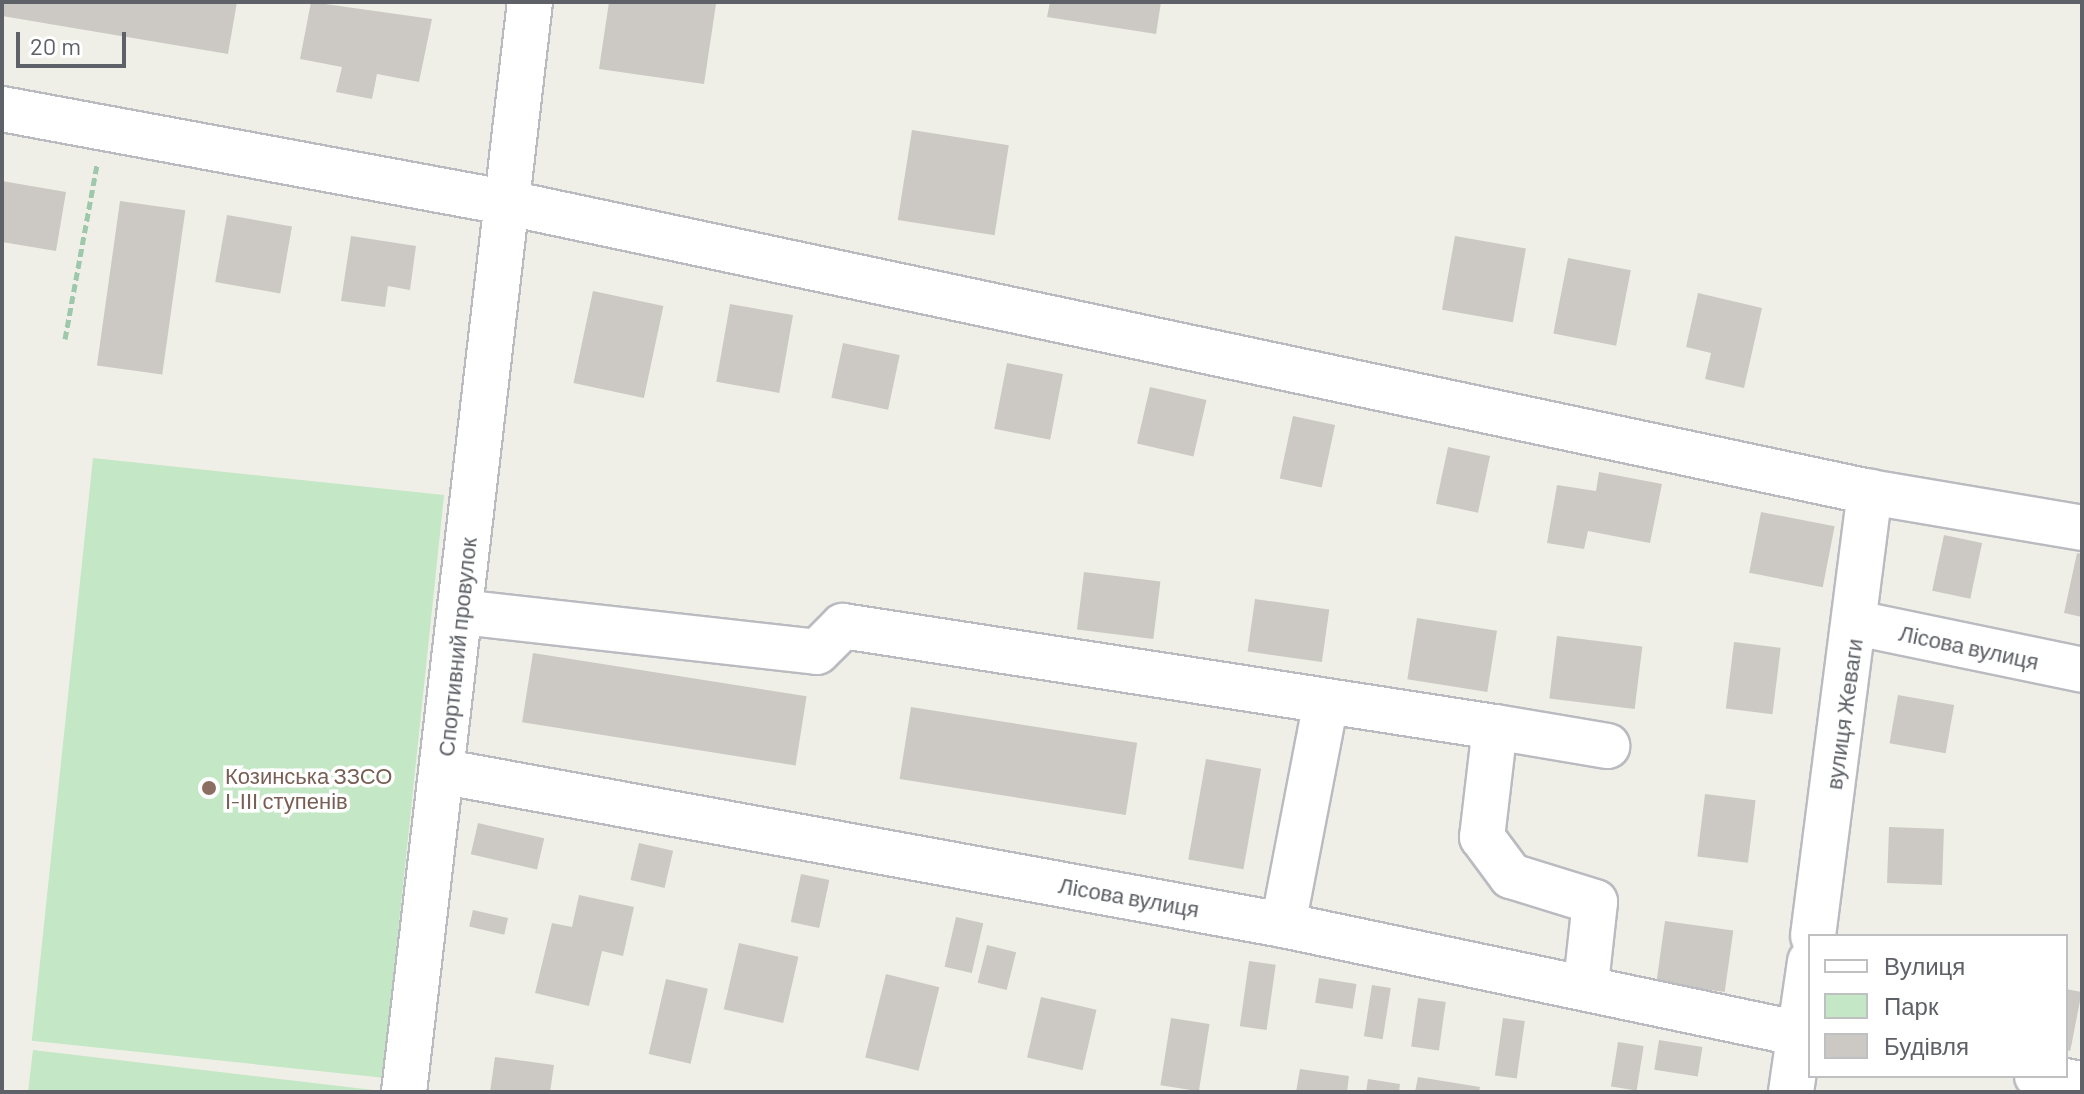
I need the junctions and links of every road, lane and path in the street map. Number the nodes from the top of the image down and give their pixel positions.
1 (530, 2) edge
2 (2, 109) edge
3 (103, 124) junction
4 (504, 202) junction
5 (65, 339) dead end
6 (1870, 492) junction
7 (2082, 528) edge
8 (461, 612) junction
9 (1856, 623) junction
10 (2082, 670) edge
11 (1326, 701) junction
12 (1495, 727) junction
13 (1607, 746) dead end
14 (445, 772) junction
15 (1283, 925) junction
16 (1813, 934) edge
17 (1586, 984) junction
18 (1808, 991) edge
19 (1805, 1035) edge
20 (2048, 1078) edge
21 (2082, 1084) edge
22 (404, 1092) edge
23 (1791, 1092) edge

1 - 4 street, Спортивний провулок
2 - 3 street
3 - 4 street
3 - 5 path
4 - 6 street
4 - 8 street, Спортивний провулок
6 - 7 street
6 - 9 street, вулиця Жеваги
8 - 11 street
8 - 14 street, Спортивний провулок
9 - 10 street, Лісова вулиця
9 - 16 street, вулиця Жеваги
11 - 12 street
11 - 15 street
12 - 13 street
12 - 17 street
14 - 15 street, Лісова вулиця
14 - 22 street, Спортивний провулок
15 - 17 street, Лісова вулиця
17 - 19 street, Лісова вулиця
18 - 19 street
19 - 23 street
20 - 21 street

